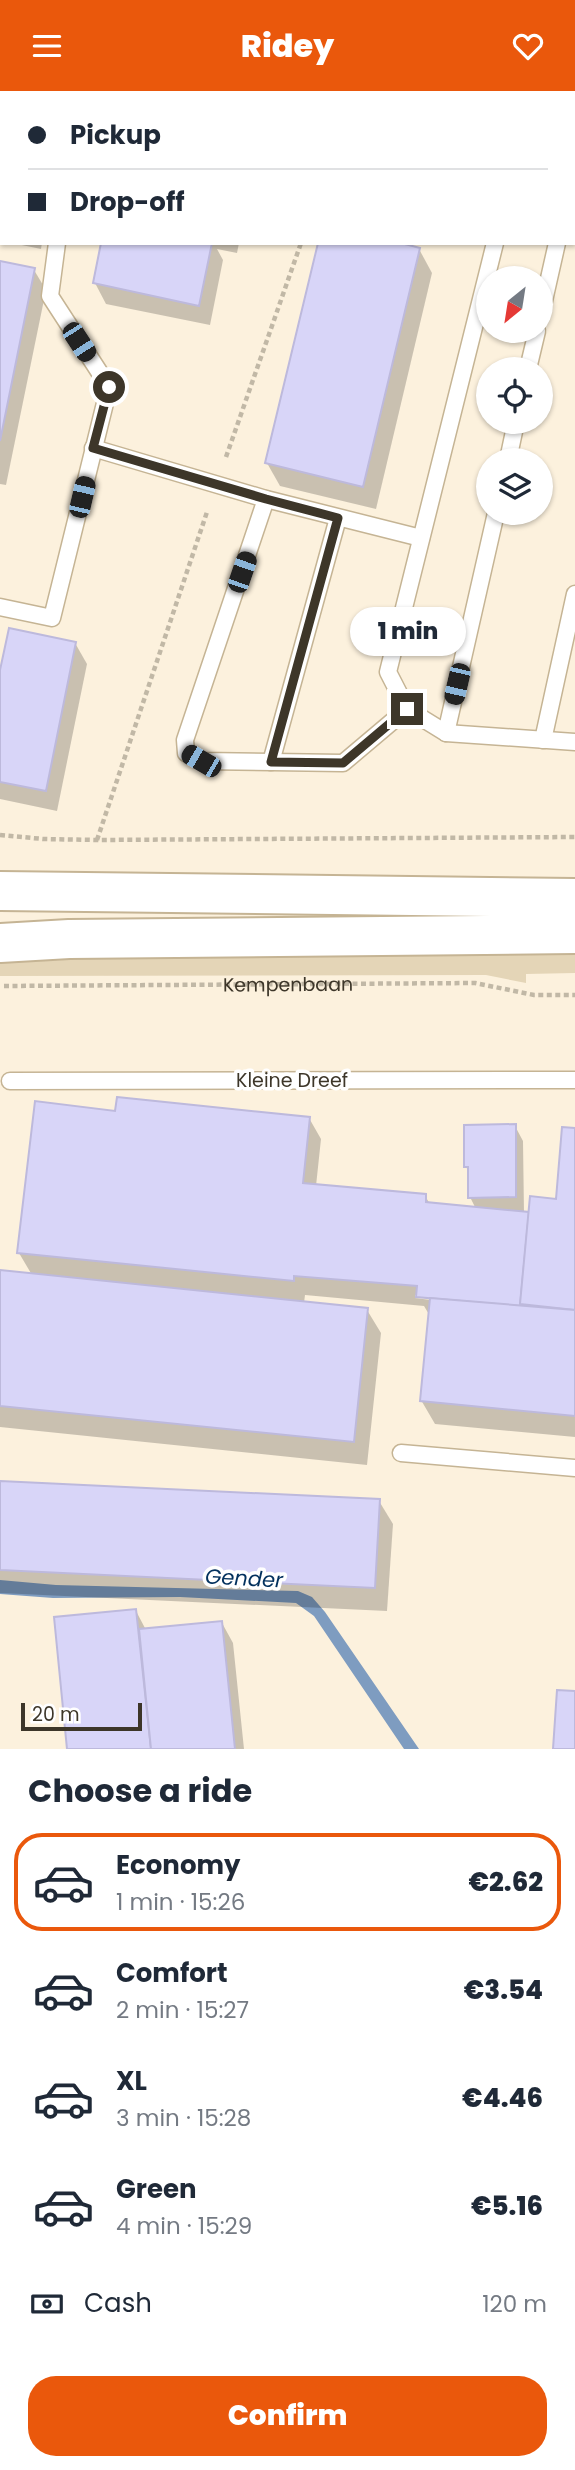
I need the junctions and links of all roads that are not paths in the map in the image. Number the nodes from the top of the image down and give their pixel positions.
1 (57, 245) edge
2 (494, 245) edge
3 (557, 245) edge
4 (552, 266) edge
5 (93, 448) junction
6 (266, 499) junction
7 (338, 518) junction
8 (493, 525) edge
9 (421, 538) junction
10 (575, 594) edge
11 (0, 607) edge
12 (407, 709) junction
13 (446, 733) junction
14 (543, 740) junction
15 (575, 742) edge
16 (271, 762) junction
17 (0, 891) edge
18 (575, 898) edge
19 (575, 934) edge
20 (0, 943) edge
21 (575, 1080) edge
22 (10, 1081) dead end
23 (401, 1453) dead end
24 (575, 1468) edge

1 - 5 lane
2 - 9 lane
3 - 4 lane
5 - 6 lane
5 - 11 lane
6 - 7 lane
6 - 16 lane
7 - 9 lane
7 - 16 lane
8 - 13 lane
9 - 12 lane
10 - 14 lane
12 - 13 lane
12 - 16 lane
13 - 14 lane
14 - 15 lane
17 - 18 main road
19 - 20 main road
21 - 22 lane, Kleine Dreef
23 - 24 lane

